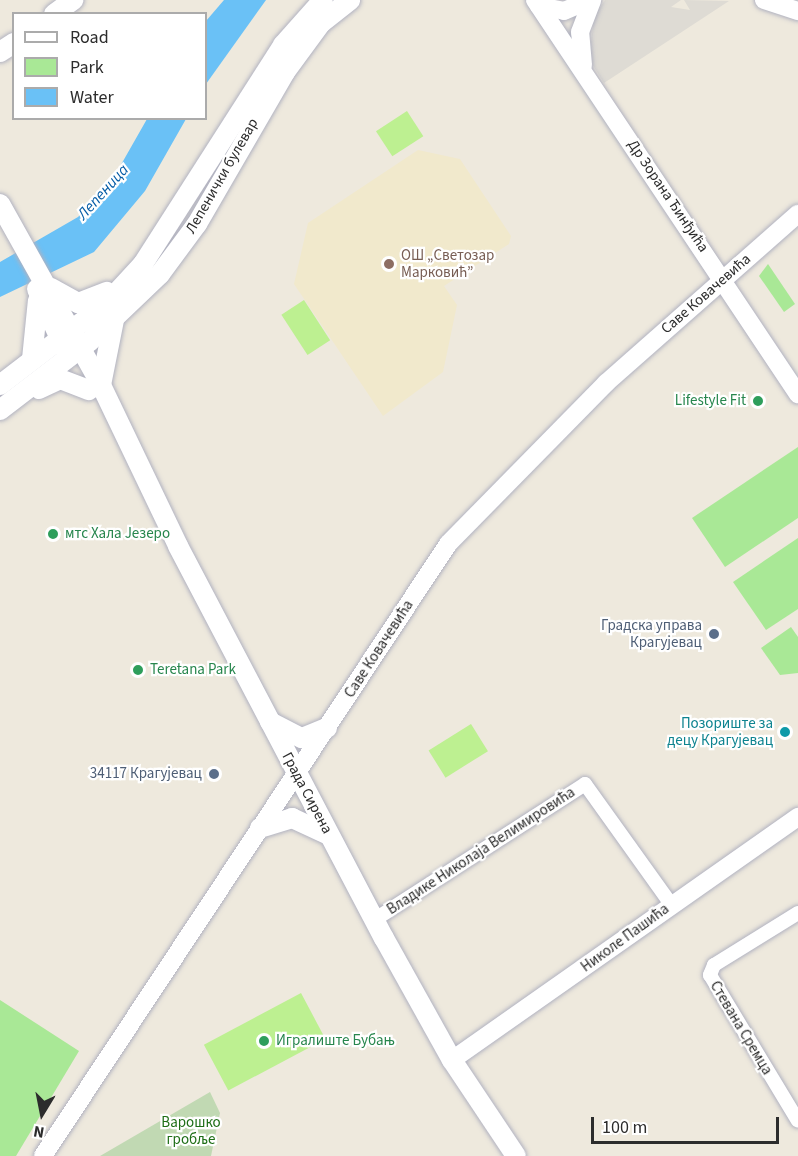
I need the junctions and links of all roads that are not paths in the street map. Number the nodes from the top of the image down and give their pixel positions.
1 (73, 0) edge
2 (323, 0) edge
3 (350, 0) edge
4 (591, 0) edge
5 (764, 0) edge
6 (537, 3) edge
7 (798, 11) edge
8 (57, 12) edge
9 (584, 69) junction
10 (0, 204) edge
11 (798, 214) edge
12 (723, 278) junction
13 (130, 279) junction
14 (41, 283) junction
15 (114, 320) junction
16 (65, 334) junction
17 (75, 352) junction
18 (32, 359) junction
19 (95, 387) junction
20 (798, 394) edge
21 (3, 399) edge
22 (269, 722) junction
23 (327, 728) junction
24 (297, 775) junction
25 (798, 817) edge
26 (260, 828) junction
27 (329, 835) junction
28 (671, 904) junction
29 (798, 914) edge
30 (374, 920) junction
31 (452, 1060) junction
32 (798, 1121) edge
33 (43, 1156) edge
34 (516, 1156) edge

1 - 8 main road
2 - 13 main road, Лепенички булевар
3 - 15 main road, Лепенички булевар
4 - 6 street
4 - 9 street
5 - 7 street
6 - 9 street, Др Зорана Ђинђића
9 - 12 street, Др Зорана Ђинђића
10 - 14 main road, Града Сирена
11 - 12 street, Саве Ковачевића
12 - 20 street, Др Зорана Ђинђића
12 - 23 street, Саве Ковачевића
13 - 14 main road
13 - 16 main road, Лепенички булевар
14 - 16 main road, Града Сирена
14 - 18 main road
15 - 17 main road, Лепенички булевар
15 - 19 main road
16 - 17 main road, Града Сирена
16 - 18 main road, Лепенички булевар
17 - 19 main road, Града Сирена
17 - 21 main road, Лепенички булевар
18 - 21 main road, Лепенички булевар
19 - 21 main road
19 - 22 main road, Града Сирена
22 - 23 main road
22 - 24 main road, Града Сирена
23 - 24 street, Саве Ковачевића
24 - 26 street, Саве Ковачевића
24 - 27 main road, Града Сирена
25 - 28 street, Николе Пашића
26 - 27 main road
26 - 33 street, Саве Ковачевића
27 - 30 main road, Града Сирена
28 - 30 street, Владике Николаја Велимировића
28 - 31 street, Николе Пашића
29 - 32 street, Стевана Сремца
30 - 31 main road, Града Сирена
31 - 34 main road, Града Сирена

